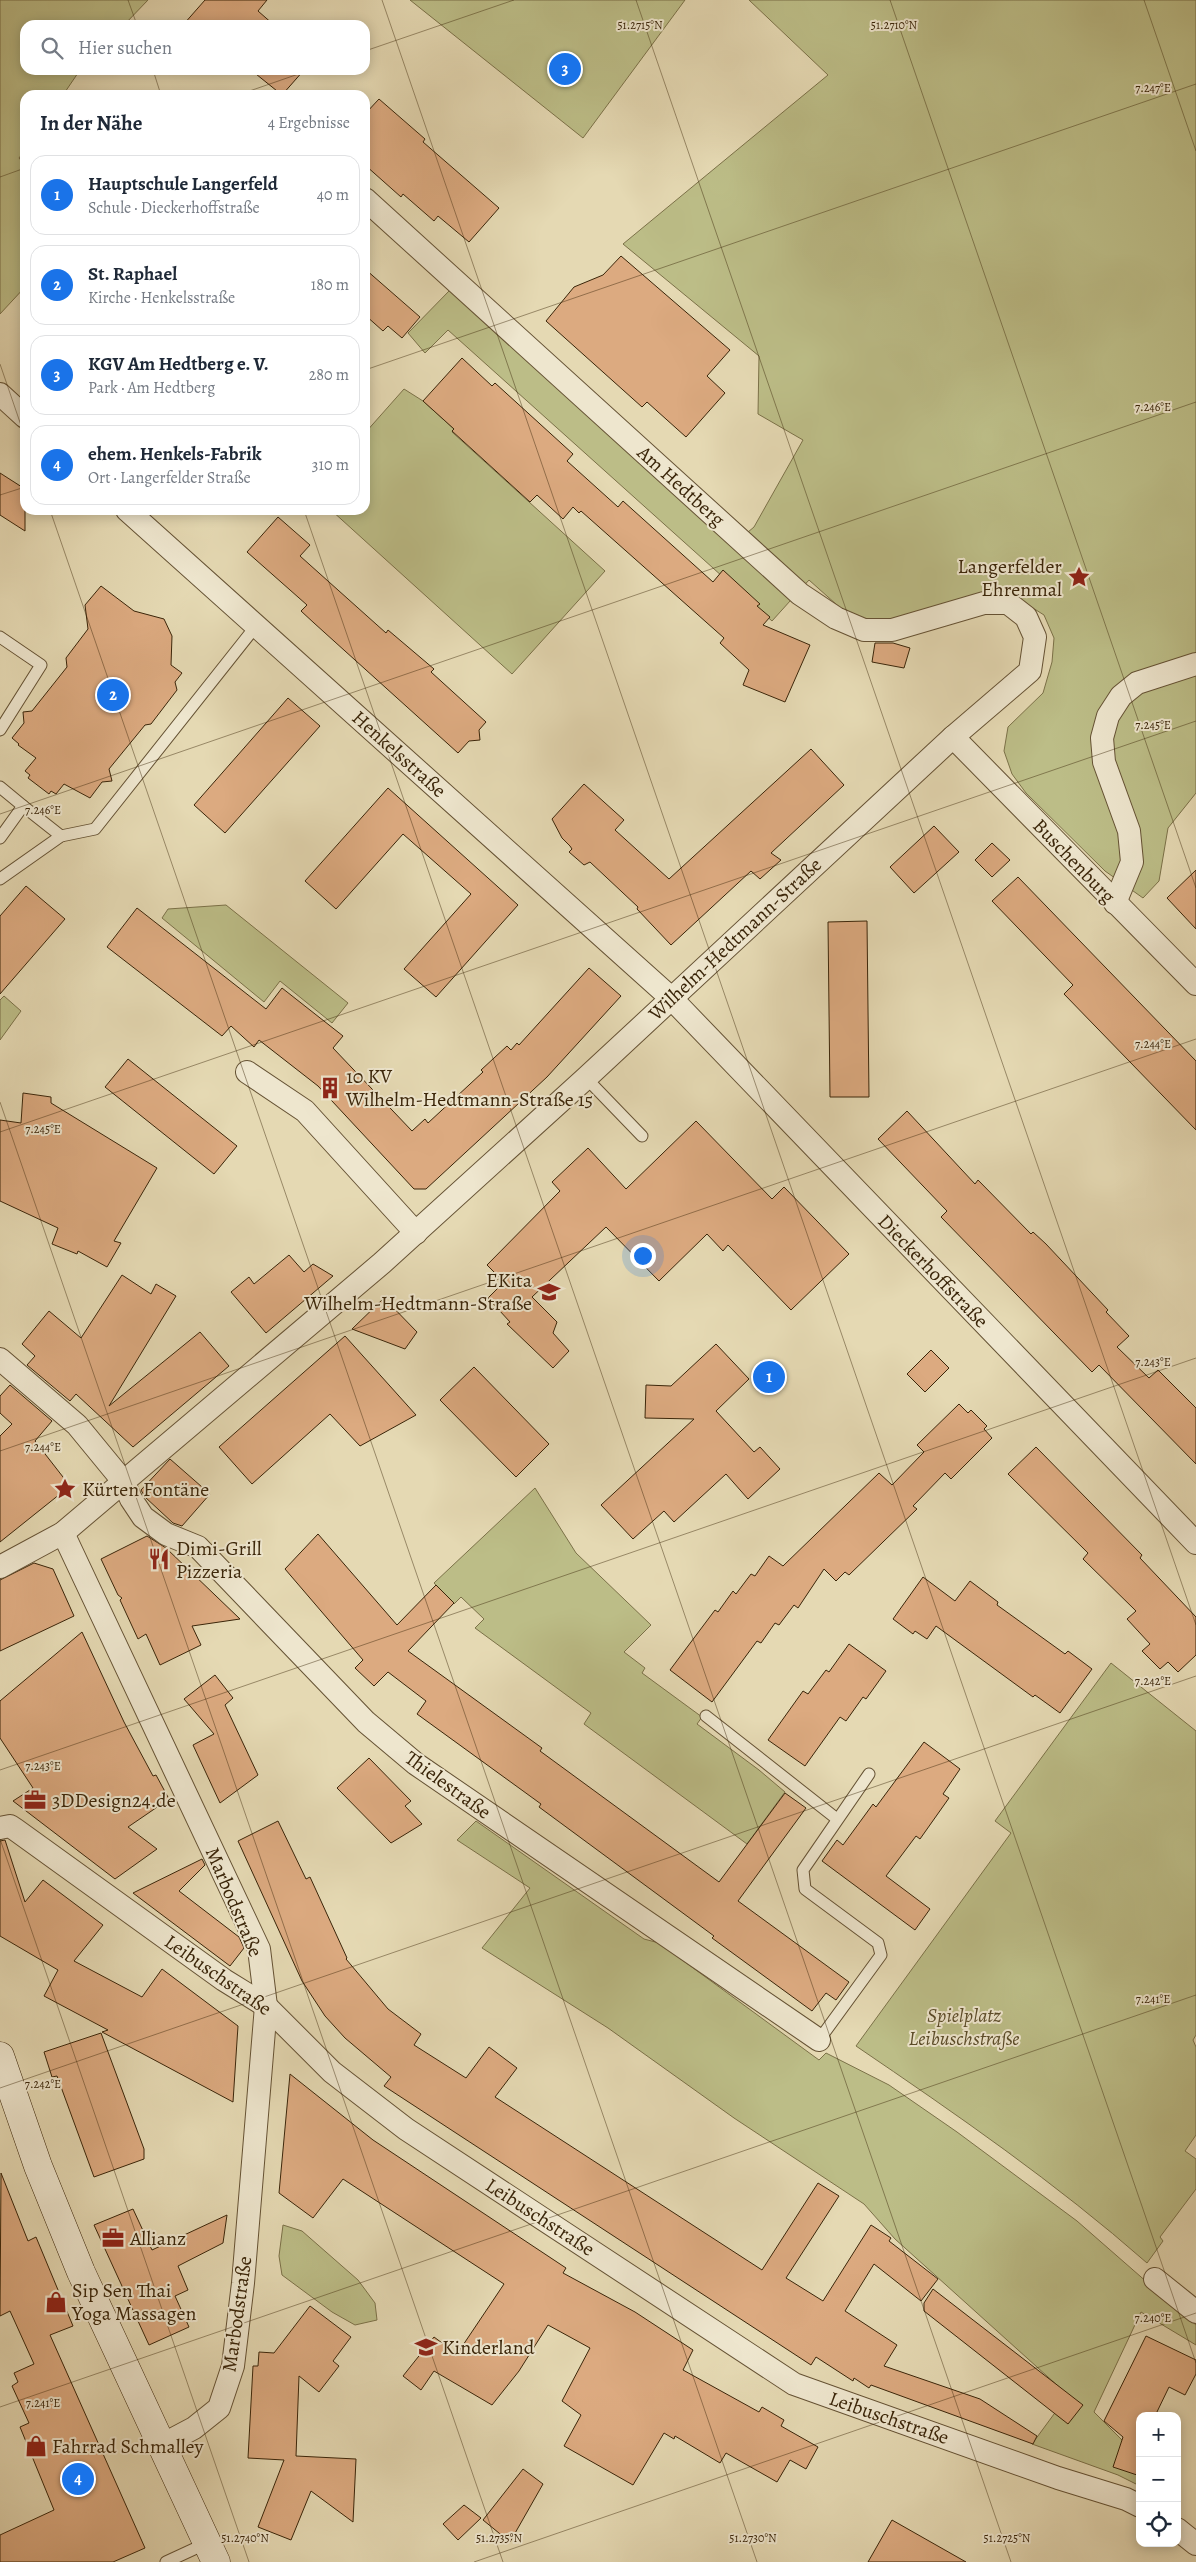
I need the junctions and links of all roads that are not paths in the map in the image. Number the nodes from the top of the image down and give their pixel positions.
1 (370, 204) edge
2 (0, 394) edge
3 (20, 412) edge
4 (133, 515) edge
5 (256, 626) junction
6 (0, 637) edge
7 (1036, 637) joint
8 (1196, 664) edge
9 (0, 730) edge
10 (953, 737) junction
11 (0, 787) edge
12 (23, 806) junction
13 (61, 836) junction
14 (0, 838) edge
15 (0, 879) edge
16 (1115, 903) junction
17 (1196, 984) edge
18 (671, 998) junction
19 (247, 1072) dead end
20 (586, 1078) junction
21 (642, 1136) dead end
22 (416, 1233) junction
23 (0, 1359) edge
24 (124, 1481) junction
25 (63, 1533) junction
26 (1196, 1543) edge
27 (0, 1568) edge
28 (706, 1716) dead end
29 (869, 1774) dead end
30 (837, 1819) junction
31 (8, 1829) edge
32 (266, 2006) junction
33 (819, 2040) joint
34 (0, 2056) edge
35 (1155, 2279) dead end
36 (1196, 2312) edge
37 (160, 2446) junction
38 (1136, 2504) edge
39 (1181, 2533) edge
40 (1196, 2544) edge
41 (211, 2552) edge
42 (166, 2562) edge

1 - 7 street, Am Hedtberg
2 - 3 street
4 - 5 street, Henkelsstraße
5 - 13 lane
5 - 18 street, Henkelsstraße
6 - 9 lane
7 - 10 street, Wilhelm-Hedtmann-Straße
8 - 16 street
10 - 16 street, Buschenburg
10 - 18 street, Wilhelm-Hedtmann-Straße
11 - 12 lane
12 - 13 lane
12 - 14 lane
13 - 15 lane
16 - 17 street, Buschenburg
18 - 20 street, Wilhelm-Hedtmann-Straße
18 - 26 street, Dieckerhoffstraße
19 - 22 street
20 - 21 lane
20 - 22 street, Wilhelm-Hedtmann-Straße
22 - 24 street, Wilhelm-Hedtmann-Straße
23 - 24 street, Thielestraße
24 - 25 street, Wilhelm-Hedtmann-Straße
24 - 33 street, Thielestraße
25 - 27 street, Wilhelm-Hedtmann-Straße
25 - 32 street, Marbodstraße
28 - 30 lane
29 - 30 lane
30 - 33 lane
31 - 32 street, Leibuschstraße
32 - 37 street, Marbodstraße
32 - 38 street, Leibuschstraße
34 - 37 main road
35 - 36 street
37 - 41 main road
39 - 40 street
41 - 42 lane

